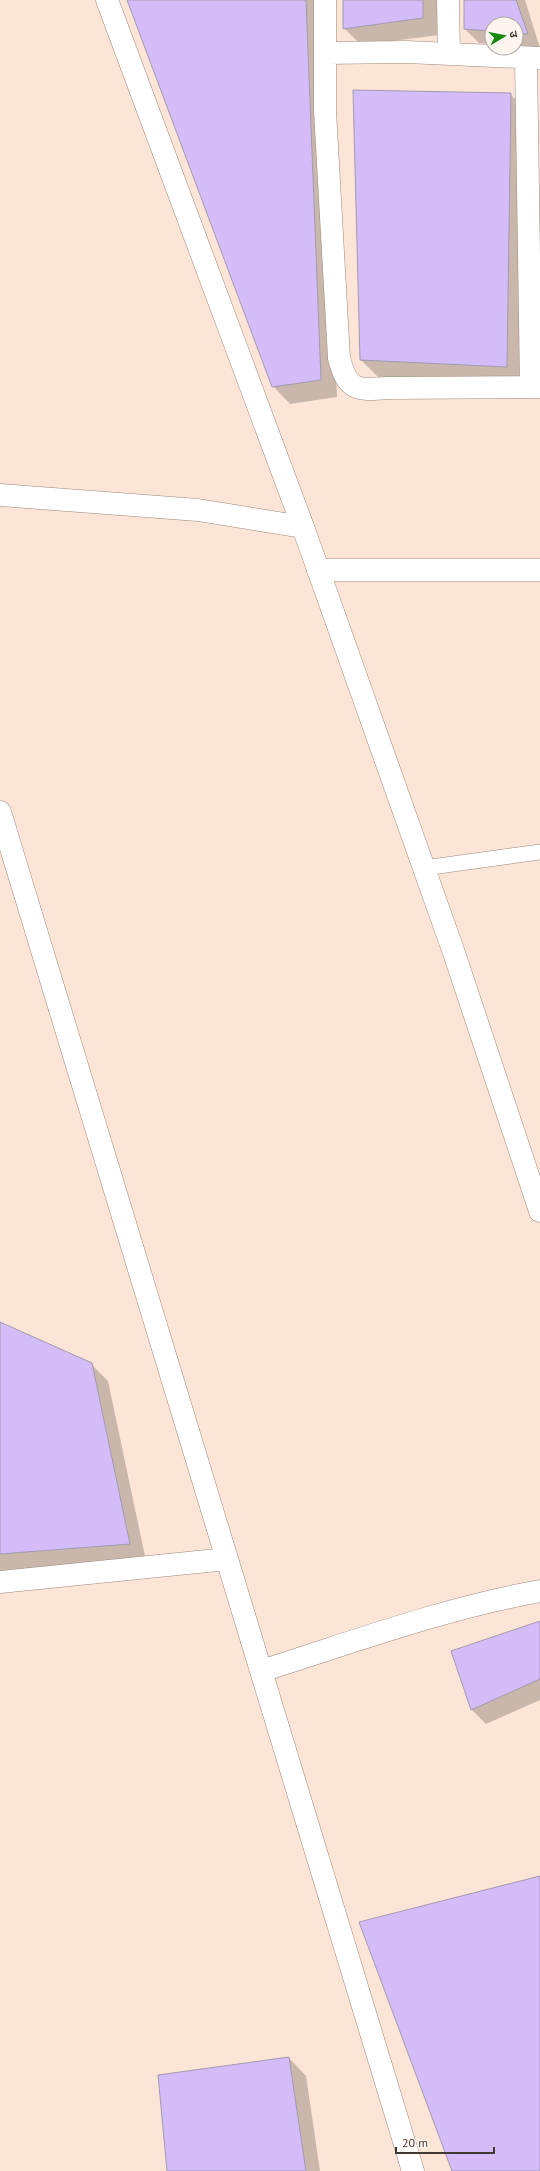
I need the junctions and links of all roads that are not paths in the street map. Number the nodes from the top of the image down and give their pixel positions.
1 (108, 0) edge
2 (325, 0) edge
3 (448, 0) edge
4 (325, 53) junction
5 (449, 54) junction
6 (533, 58) edge
7 (536, 387) edge
8 (0, 495) edge
9 (303, 526) junction
10 (318, 570) junction
11 (540, 570) edge
12 (0, 812) edge
13 (540, 852) edge
14 (424, 868) junction
15 (540, 1211) edge
16 (227, 1559) junction
17 (0, 1582) edge
18 (540, 1591) edge
19 (261, 1670) junction
20 (413, 2171) edge

1 - 9 street
2 - 4 street
3 - 5 street
4 - 5 street
4 - 7 street
5 - 6 street
6 - 7 street
8 - 9 street
9 - 10 street
10 - 11 street
10 - 14 street
12 - 16 street
13 - 14 lane
14 - 15 street
16 - 17 street
16 - 19 street
18 - 19 street
19 - 20 street

